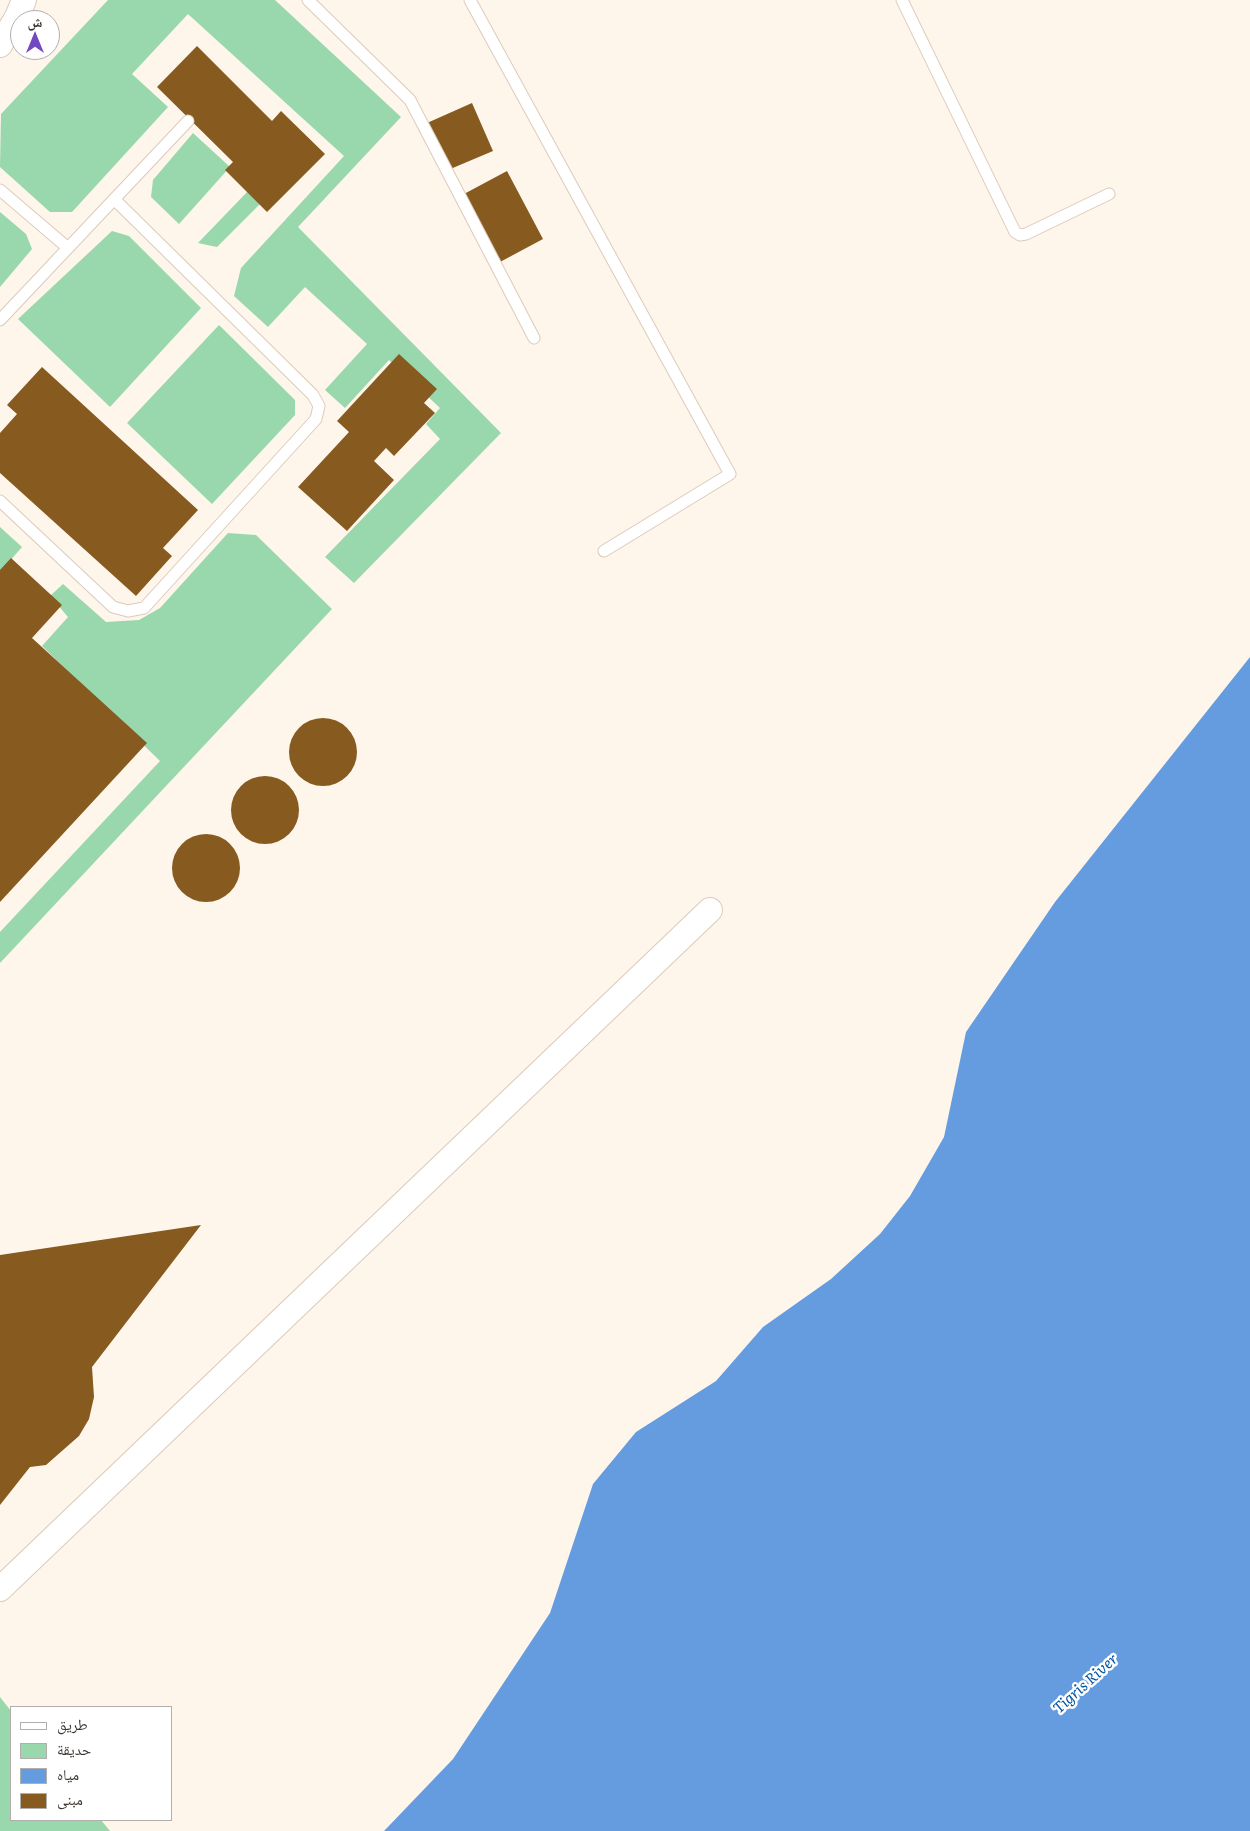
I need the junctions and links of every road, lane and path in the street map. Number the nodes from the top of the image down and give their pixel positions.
1 (24, 0) edge
2 (308, 0) edge
3 (470, 0) edge
4 (902, 0) edge
5 (0, 44) edge
6 (188, 121) dead end
7 (0, 190) edge
8 (1109, 194) dead end
9 (114, 199) junction
10 (68, 248) junction
11 (0, 320) edge
12 (534, 338) dead end
13 (0, 501) edge
14 (604, 551) dead end
15 (710, 910) dead end
16 (0, 1589) edge

1 - 5 street
2 - 12 lane
3 - 14 lane
4 - 8 lane
6 - 9 lane
7 - 10 lane
9 - 10 lane
9 - 13 lane
10 - 11 lane
15 - 16 street

